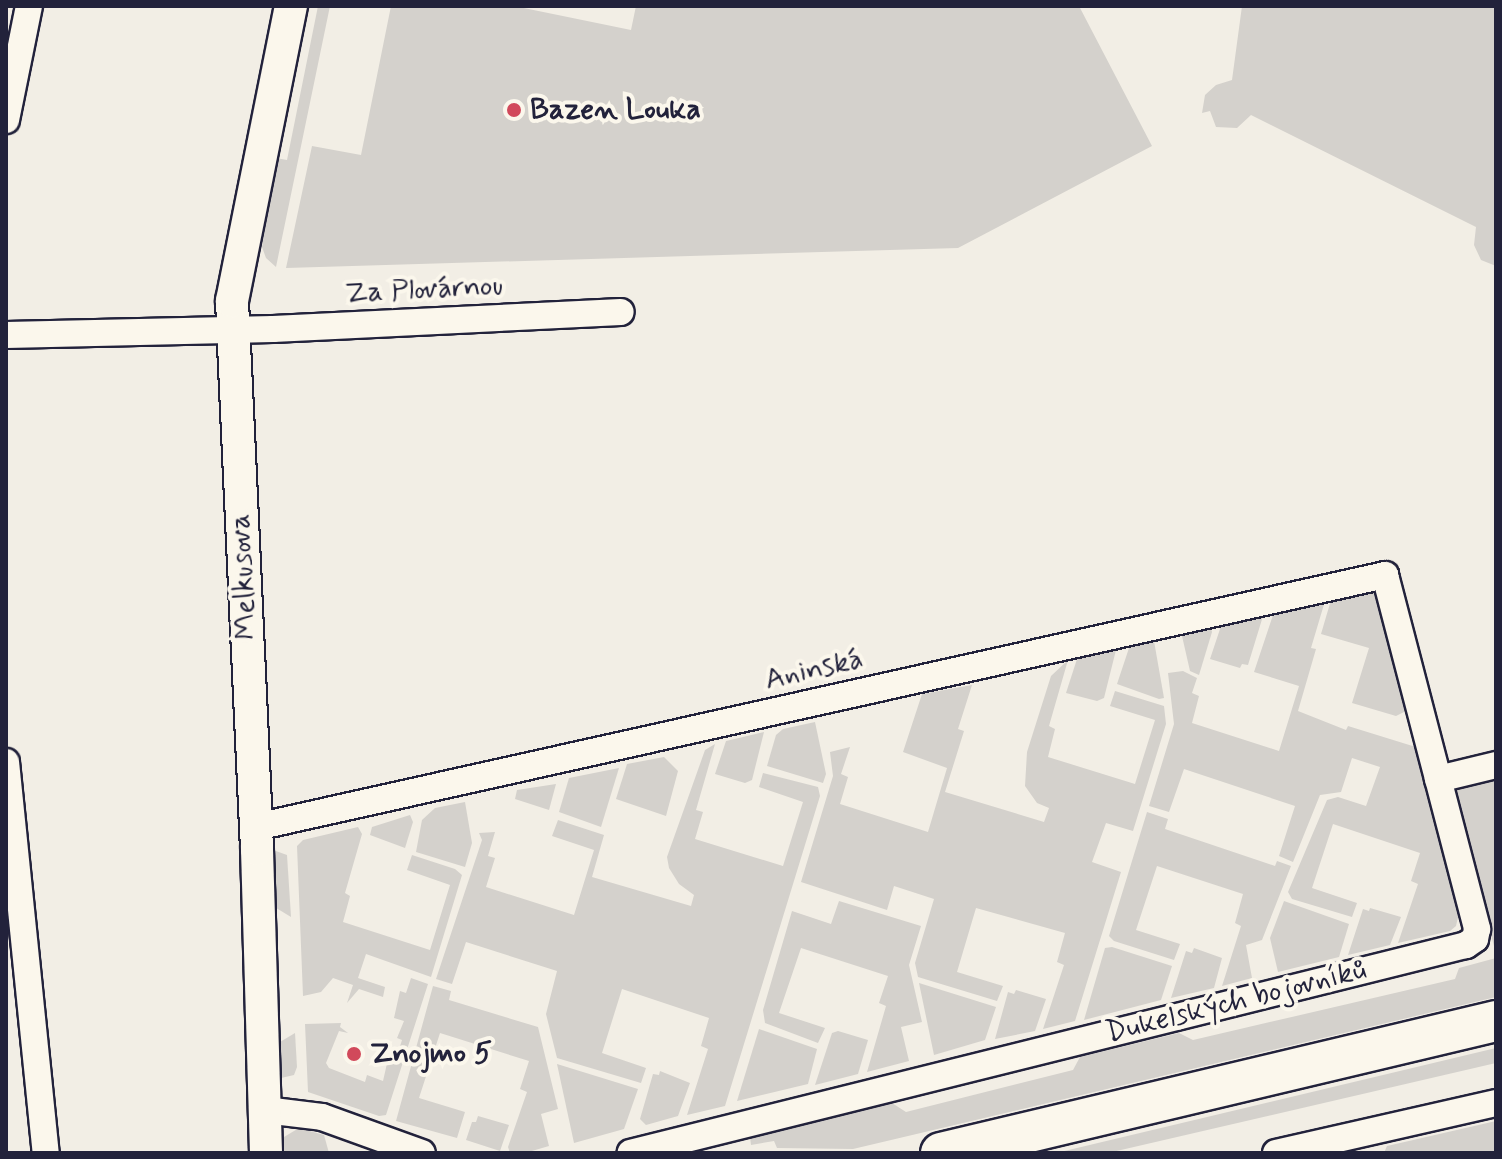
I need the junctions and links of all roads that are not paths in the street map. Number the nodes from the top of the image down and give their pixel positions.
1 (29, 6) edge
2 (291, 6) edge
3 (6, 120) edge
4 (621, 312) dead end
5 (231, 330) junction
6 (6, 335) edge
7 (1385, 575) joint
8 (6, 762) edge
9 (1496, 765) edge
10 (1438, 779) junction
11 (256, 827) junction
12 (1496, 1021) edge
13 (1496, 1103) edge
14 (265, 1110) junction
15 (1362, 1144) edge
16 (46, 1153) edge
17 (266, 1153) edge
18 (422, 1153) edge
19 (630, 1153) edge
20 (941, 1153) edge
21 (1276, 1153) edge

1 - 3 street
2 - 5 street, Melkusova
4 - 5 street, Za Plovárnou
5 - 6 street, Za Plovárnou
5 - 11 street, Melkusova
7 - 10 street, Dukelských bojovníků
7 - 11 street, Aninská
8 - 16 street
9 - 10 street
10 - 19 street, Dukelských bojovníků
11 - 14 street, Melkusova
12 - 20 main road
13 - 15 street
14 - 17 street, Melkusova
14 - 18 street
15 - 21 street

